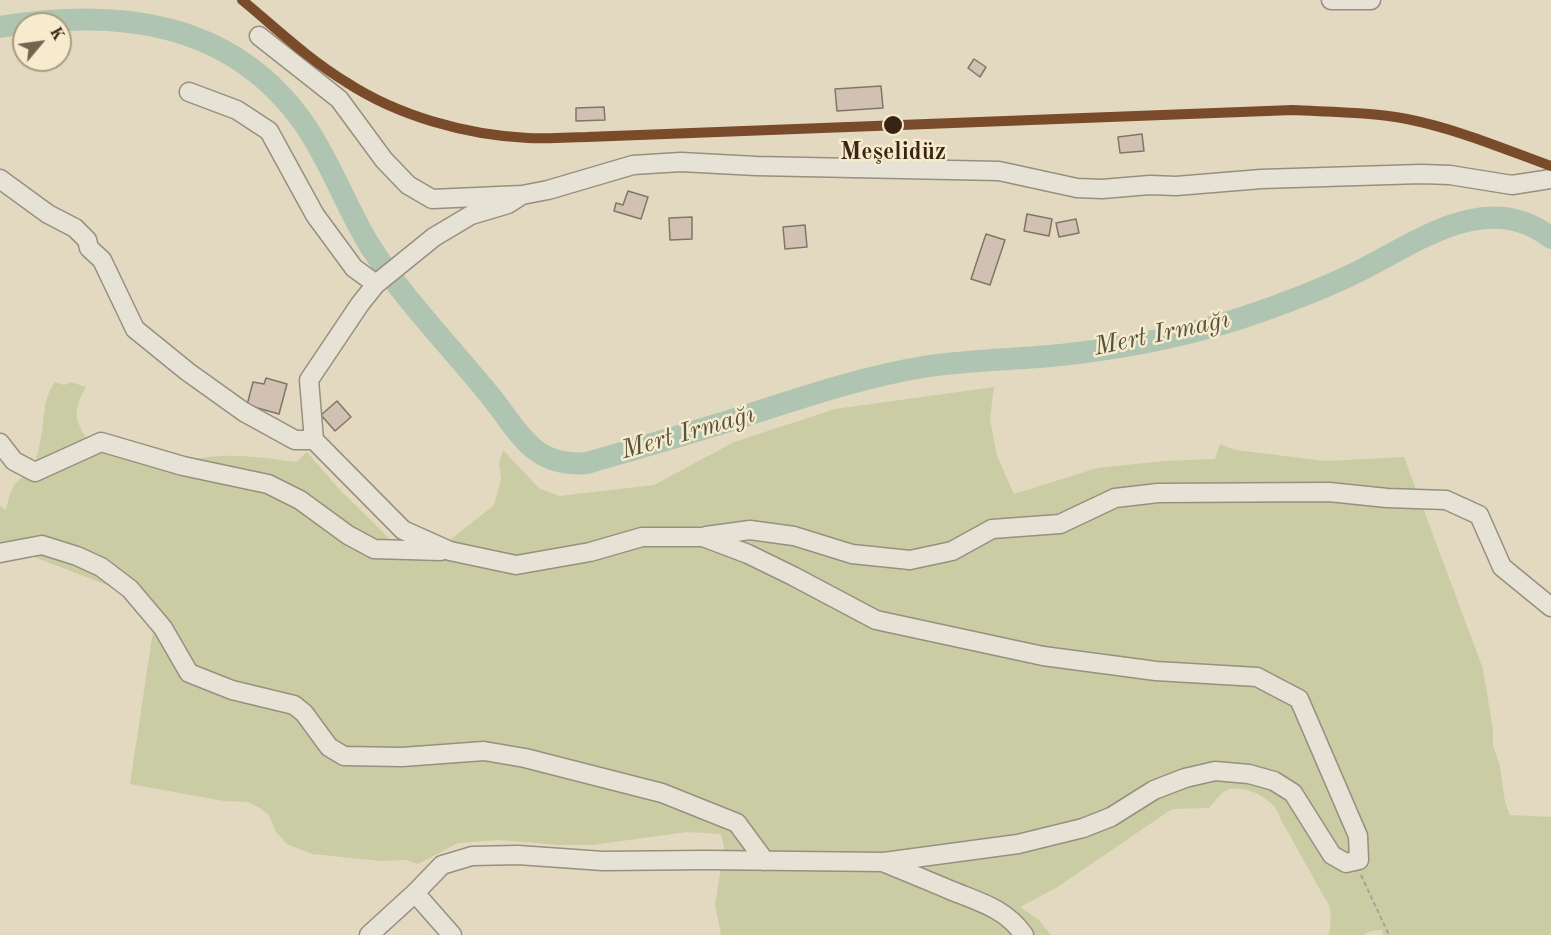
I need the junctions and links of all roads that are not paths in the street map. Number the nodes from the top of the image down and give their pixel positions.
1 (1331, 0) edge
2 (1371, 0) edge
3 (259, 36) dead end
4 (189, 92) dead end
5 (0, 179) edge
6 (1551, 179) edge
7 (522, 195) junction
8 (376, 284) junction
9 (314, 440) junction
10 (0, 443) edge
11 (703, 537) junction
12 (450, 551) junction
13 (0, 553) edge
14 (1551, 607) edge
15 (765, 861) junction
16 (884, 862) junction
17 (416, 893) junction
18 (369, 935) edge
19 (452, 935) edge
20 (1024, 935) edge

1 - 2 street
3 - 7 street
4 - 8 street
5 - 9 street
6 - 7 street
7 - 8 street
8 - 9 street
9 - 12 street
10 - 12 street
11 - 12 street
11 - 14 street
11 - 16 street
13 - 15 street
15 - 16 street
15 - 17 street
16 - 20 street
17 - 18 street
17 - 19 street

